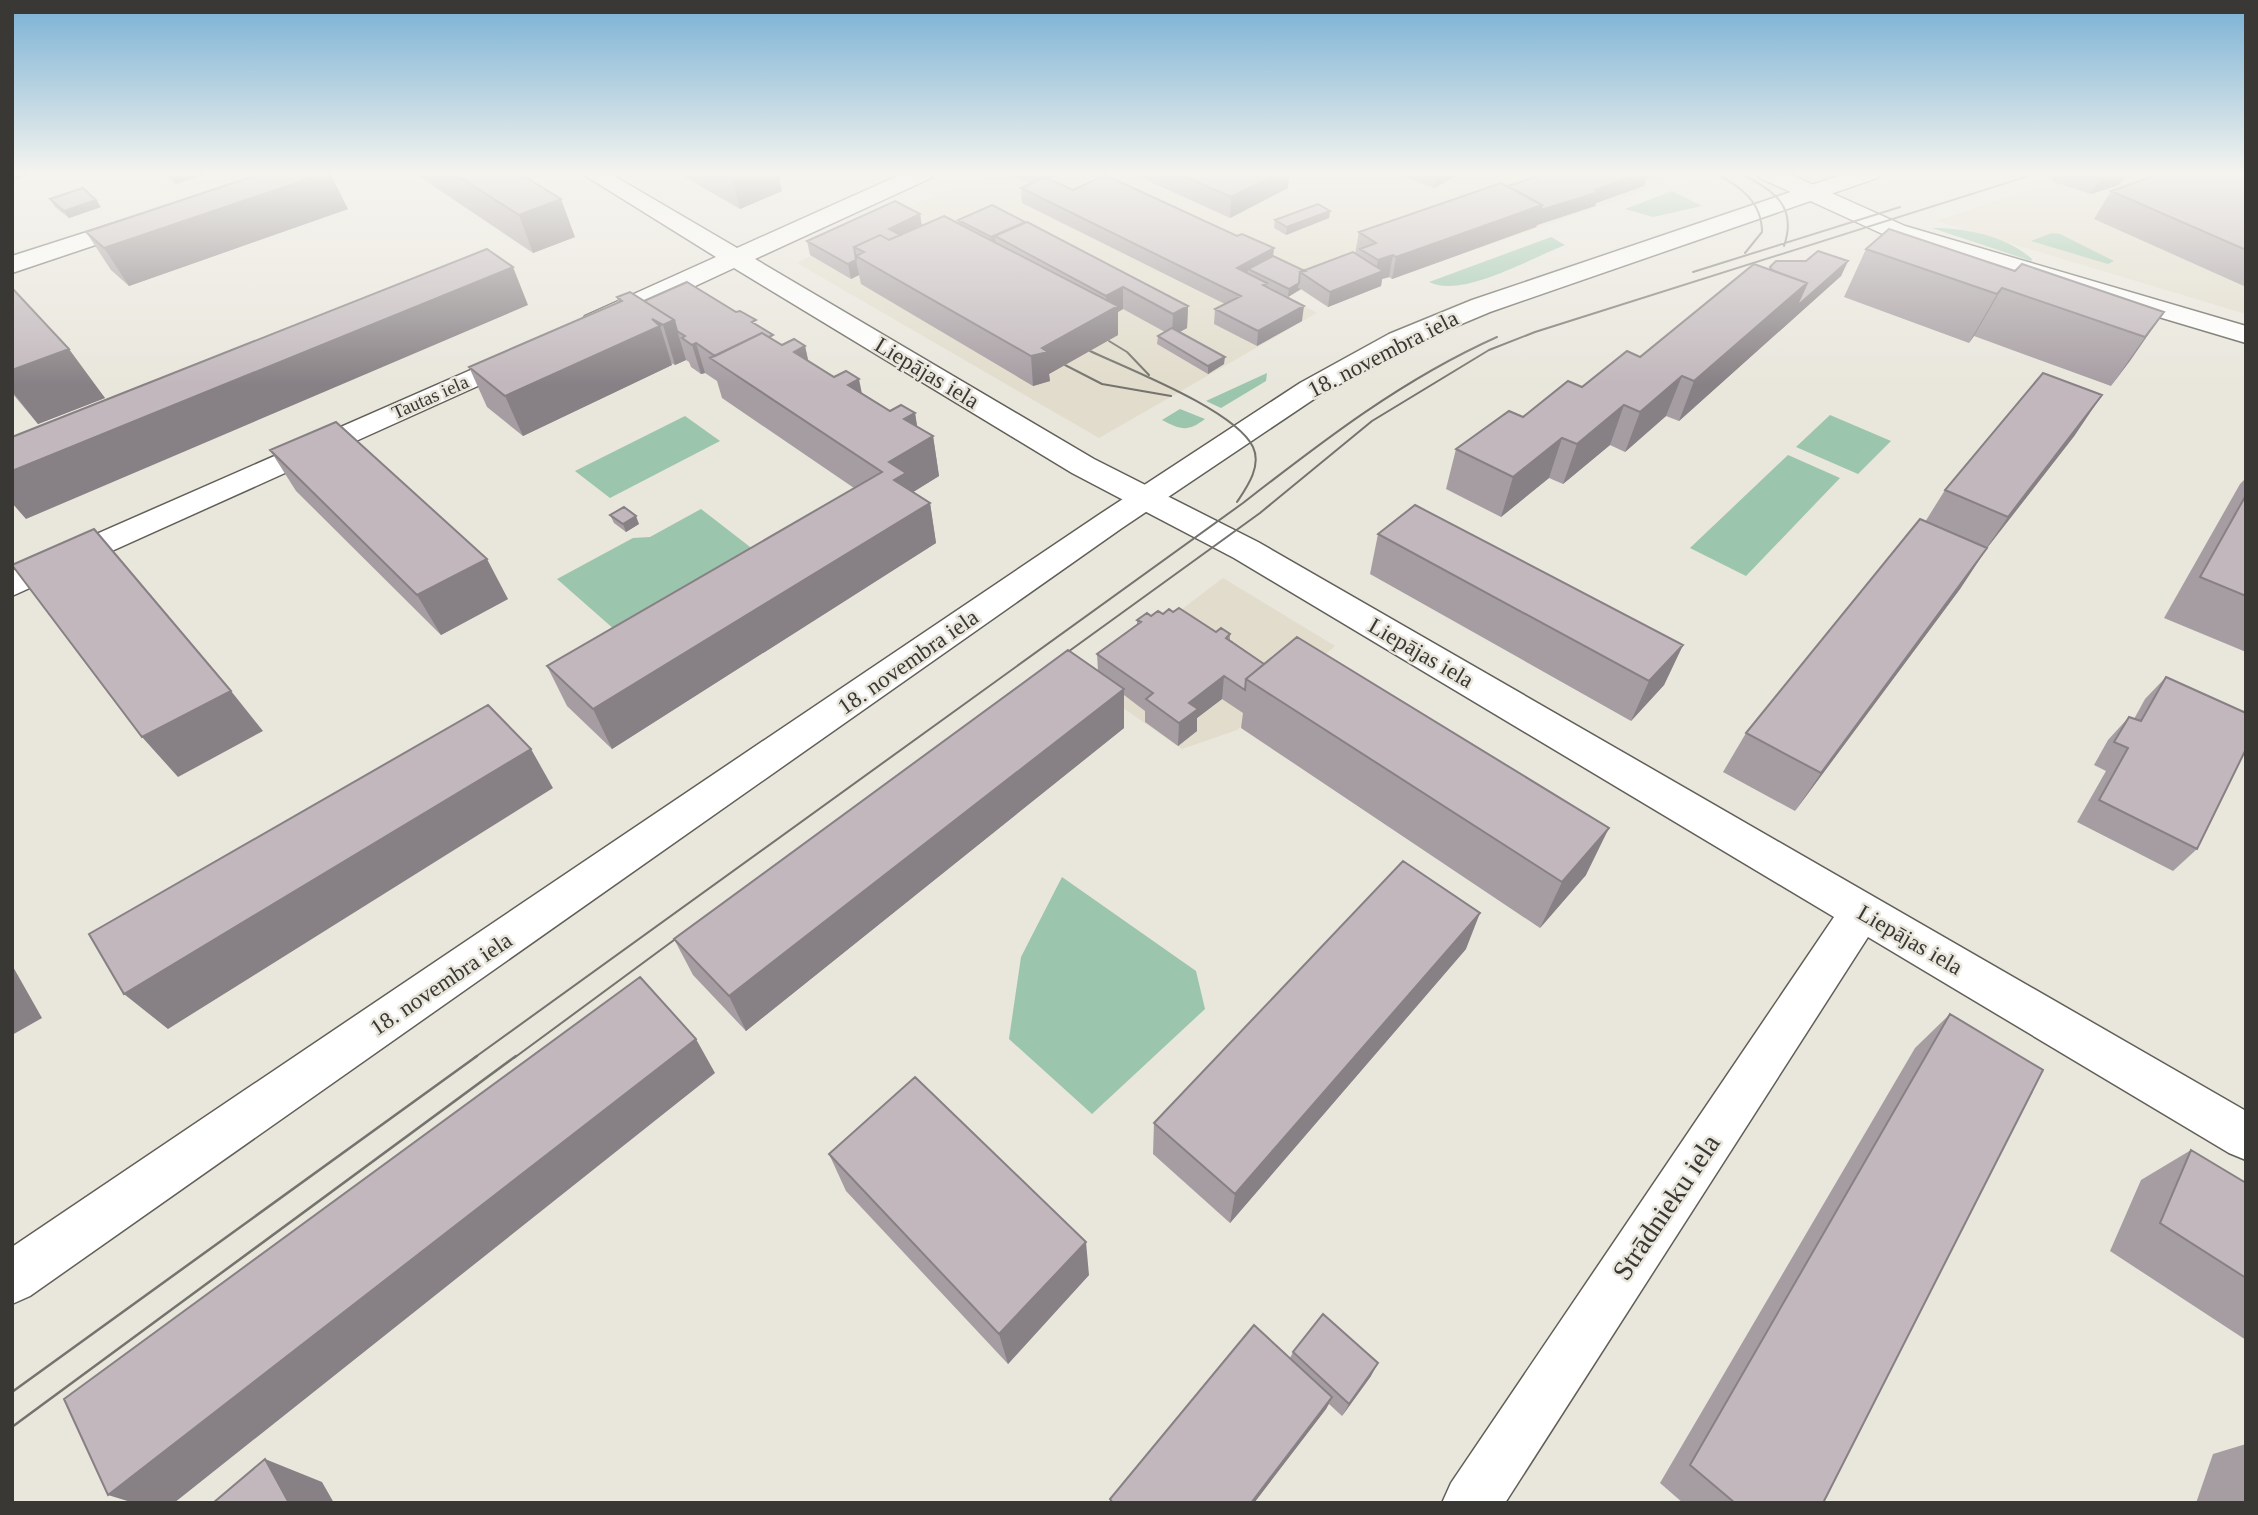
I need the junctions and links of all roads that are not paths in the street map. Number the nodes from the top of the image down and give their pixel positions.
1 (76, 244) edge
2 (711, 244) edge
3 (769, 244) edge
4 (1664, 244) edge
5 (1939, 244) edge
6 (736, 259) junction
7 (12, 265) edge
8 (2246, 335) edge
9 (1145, 499) junction
10 (12, 585) edge
11 (1861, 911) junction
12 (2246, 1137) edge
13 (12, 1278) edge
14 (1471, 1503) edge

1 - 7 street
2 - 6 street, Liepājas iela
3 - 6 street, Tautas iela
4 - 9 street, 18. novembra iela
5 - 8 street
6 - 9 street, Liepājas iela
6 - 10 street, Tautas iela
9 - 11 street, Liepājas iela
9 - 13 street, 18. novembra iela
11 - 12 street, Liepājas iela
11 - 14 street, Strādnieku iela

